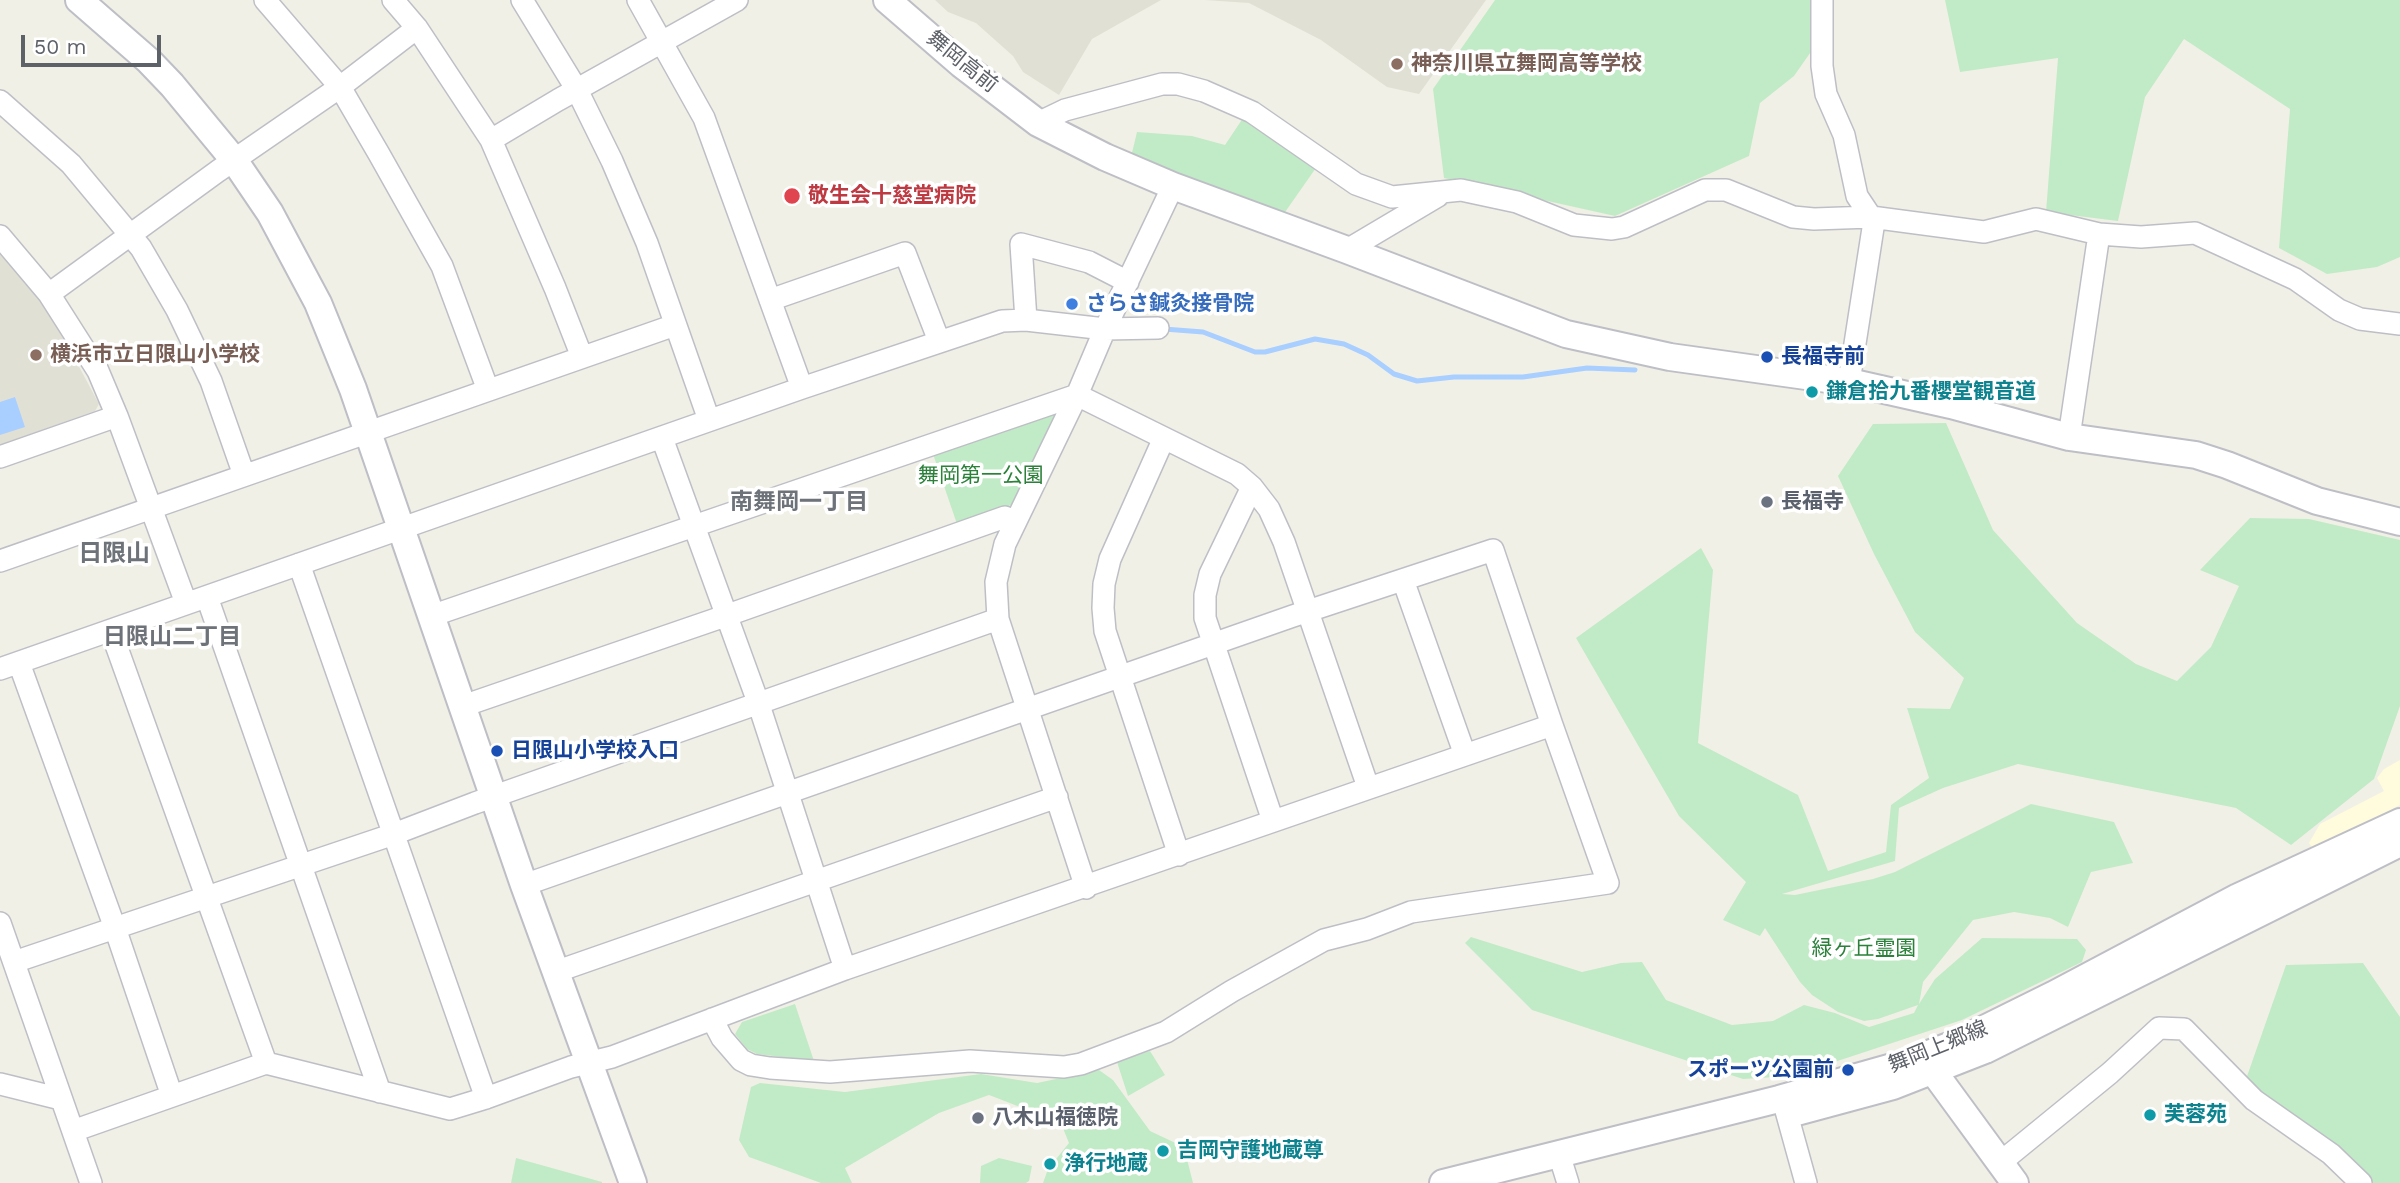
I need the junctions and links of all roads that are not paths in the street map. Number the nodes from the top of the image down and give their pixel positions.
1 (79, 0) edge
2 (265, 0) edge
3 (393, 0) edge
4 (522, 0) edge
5 (638, 0) edge
6 (737, 0) edge
7 (887, 0) edge
8 (1822, 0) edge
9 (417, 28) junction
10 (663, 42) junction
11 (340, 87) junction
12 (577, 90) junction
13 (0, 101) edge
14 (1038, 123) junction
15 (491, 140) junction
16 (234, 160) junction
17 (1173, 186) junction
18 (1446, 192) junction
19 (1871, 217) junction
20 (2099, 234) junction
21 (0, 236) edge
22 (132, 236) junction
23 (1347, 250) junction
24 (1128, 282) junction
25 (49, 294) junction
26 (770, 300) junction
27 (1026, 320) junction
28 (2400, 324) edge
29 (675, 325) junction
30 (1158, 328) dead end
31 (1105, 329) junction
32 (939, 341) junction
33 (582, 357) junction
34 (1849, 382) junction
35 (802, 388) junction
36 (488, 390) junction
37 (1077, 395) junction
38 (117, 416) junction
39 (709, 421) junction
40 (367, 434) junction
41 (2068, 437) junction
42 (662, 438) junction
43 (1164, 438) junction
44 (0, 457) edge
45 (244, 475) junction
46 (1252, 487) junction
47 (151, 509) junction
48 (1016, 522) junction
49 (2400, 522) edge
50 (693, 527) junction
51 (399, 529) junction
52 (0, 561) edge
53 (299, 564) junction
54 (1403, 580) junction
55 (197, 600) junction
56 (1306, 611) junction
57 (431, 617) junction
58 (726, 617) junction
59 (998, 619) junction
60 (111, 631) junction
61 (1213, 644) junction
62 (9, 666) edge
63 (1120, 678) junction
64 (758, 702) junction
65 (463, 706) junction
66 (1028, 709) junction
67 (1552, 725) junction
68 (1465, 755) junction
69 (1368, 787) junction
70 (788, 793) junction
71 (494, 796) junction
72 (1057, 797) junction
73 (1273, 821) junction
74 (2400, 822) edge
75 (394, 834) junction
76 (2400, 842) edge
77 (1179, 855) junction
78 (301, 867) junction
79 (817, 882) junction
80 (524, 885) junction
81 (1086, 888) junction
82 (207, 898) junction
83 (0, 923) edge
84 (115, 928) junction
85 (13, 962) junction
86 (845, 970) junction
87 (555, 972) junction
88 (712, 1019) junction
89 (266, 1063) junction
90 (590, 1063) junction
91 (1928, 1063) junction
92 (0, 1084) edge
93 (380, 1092) junction
94 (172, 1096) junction
95 (486, 1098) junction
96 (61, 1099) junction
97 (1784, 1107) junction
98 (73, 1131) junction
99 (1564, 1169) edge
100 (2008, 1172) edge
101 (91, 1183) edge
102 (633, 1183) edge
103 (1443, 1183) edge
104 (1511, 1183) edge
105 (1806, 1183) edge
106 (2361, 1183) edge

1 - 16 street
2 - 11 street
3 - 9 street
4 - 12 street
5 - 10 street
6 - 10 street
7 - 14 street, 舞岡高前
8 - 19 street
9 - 11 street
9 - 15 street
10 - 12 street
10 - 26 street
11 - 16 street
11 - 36 street
12 - 15 street
12 - 29 street
13 - 22 street
14 - 17 street, 舞岡高前
14 - 18 street
15 - 33 street
16 - 22 street
16 - 40 street
17 - 23 street, 舞岡高前
17 - 24 street
18 - 19 street
18 - 23 street
19 - 20 street
19 - 34 street
20 - 28 street
20 - 41 street
21 - 25 street
22 - 25 street
22 - 45 street
23 - 34 street, 舞岡高前
24 - 27 street
24 - 31 street
25 - 38 street
26 - 32 street
26 - 35 street
27 - 31 street
27 - 32 street
29 - 33 street
29 - 39 street
30 - 31 street
31 - 37 street
32 - 35 street
33 - 36 street
34 - 41 street, 舞岡高前
35 - 39 street
36 - 40 street
37 - 43 street
37 - 48 street
37 - 50 street
38 - 44 street
38 - 47 street
39 - 42 street
40 - 45 street
40 - 51 street
41 - 49 street, 舞岡高前
42 - 50 street
42 - 51 street
43 - 46 street
43 - 63 street
45 - 47 street
46 - 56 street
46 - 61 street
47 - 52 street
47 - 55 street
48 - 58 street
48 - 59 street
50 - 57 street
50 - 58 street
51 - 53 street
51 - 57 street
53 - 55 street
53 - 75 street
54 - 56 street
54 - 67 street
54 - 68 street
55 - 60 street
55 - 78 street
56 - 61 street
56 - 69 street
57 - 65 street
58 - 64 street
58 - 65 street
59 - 64 street
59 - 66 street
60 - 62 street
60 - 82 street
61 - 63 street
61 - 73 street
62 - 84 street
63 - 66 street
63 - 77 street
64 - 70 street
64 - 71 street
65 - 71 street
66 - 70 street
66 - 72 street
67 - 68 street
67 - 88 street
68 - 69 street
69 - 73 street
70 - 79 street
70 - 80 street
71 - 75 street
71 - 80 street
72 - 79 street
72 - 81 street
73 - 77 street
74 - 91 street, 舞岡上郷線
75 - 78 street
75 - 95 street
76 - 91 street, 舞岡上郷線
77 - 81 street
78 - 82 street
78 - 93 street
79 - 86 street
79 - 87 street
80 - 87 street
81 - 86 street
82 - 84 street
82 - 89 street
83 - 85 street
84 - 85 street
84 - 94 street
85 - 96 street
86 - 88 street
87 - 90 street
88 - 90 street
89 - 93 street
89 - 94 street
90 - 95 street
90 - 102 street
91 - 97 street, 舞岡上郷線
91 - 100 street
92 - 96 street
93 - 95 street
94 - 98 street
96 - 98 street
97 - 99 street, 舞岡上郷線
97 - 105 street
98 - 101 street
99 - 103 street, 舞岡上郷線
99 - 104 street, 舞岡上郷線
100 - 106 street

